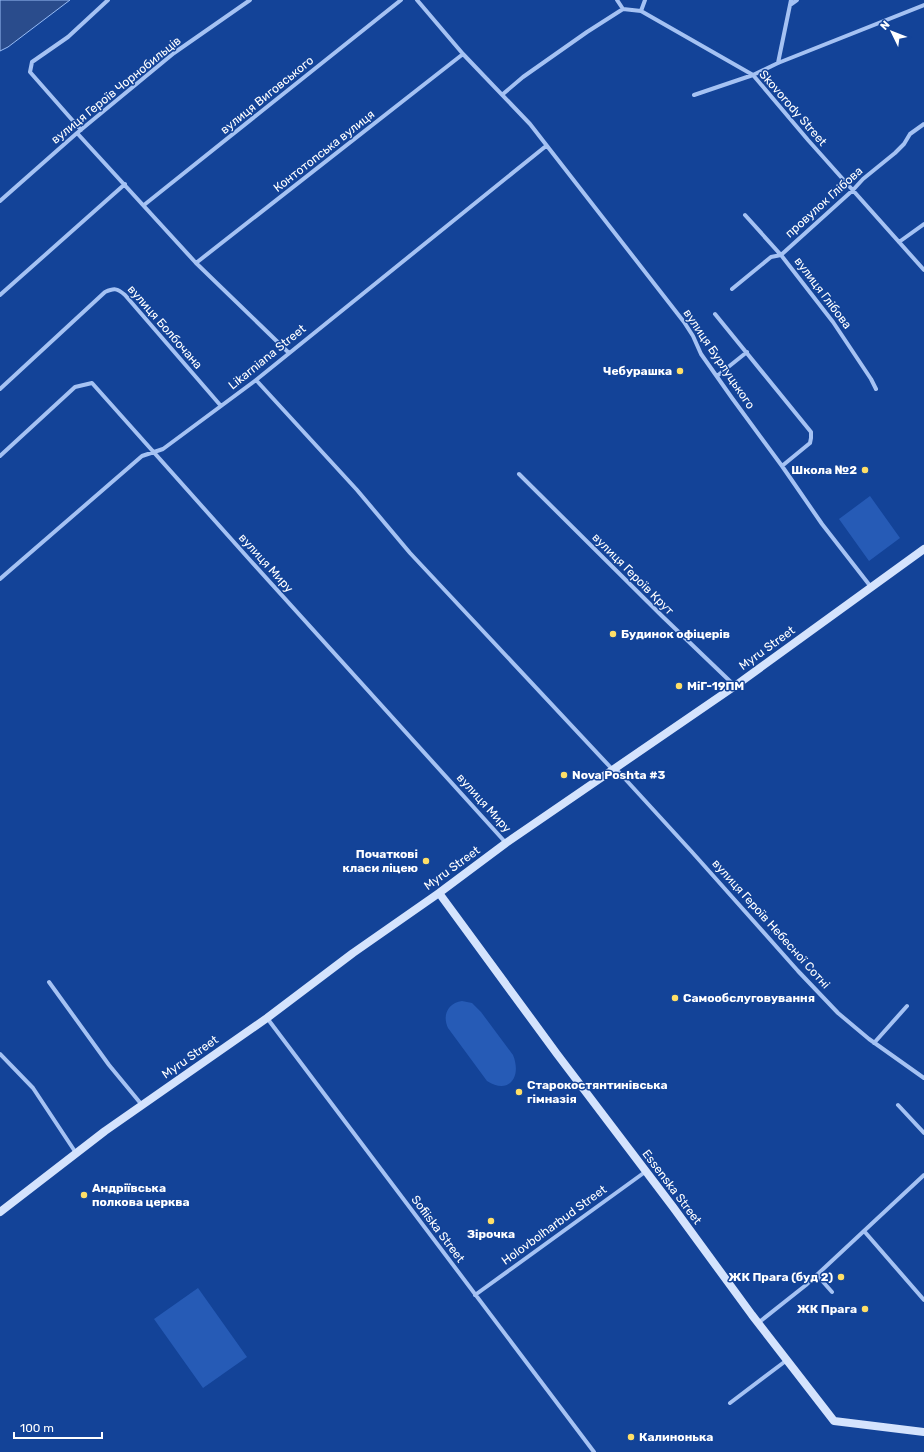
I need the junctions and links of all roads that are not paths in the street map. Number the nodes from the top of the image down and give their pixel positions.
1 (108, 0) edge
2 (250, 0) edge
3 (402, 0) edge
4 (417, 0) edge
5 (617, 0) edge
6 (645, 0) edge
7 (797, 0) edge
8 (790, 2) edge
9 (924, 5) edge
10 (623, 9) junction
11 (641, 10) junction
12 (463, 54) junction
13 (778, 62) junction
14 (753, 75) junction
15 (503, 94) junction
16 (694, 95) dead end
17 (924, 124) edge
18 (81, 130) junction
19 (77, 133) junction
20 (546, 146) junction
21 (125, 184) junction
22 (853, 190) junction
23 (0, 201) edge
24 (144, 205) junction
25 (745, 216) dead end
26 (924, 224) edge
27 (899, 242) junction
28 (781, 254) junction
29 (196, 263) junction
30 (924, 270) edge
31 (732, 289) dead end
32 (0, 295) edge
33 (716, 314) dead end
34 (747, 352) junction
35 (289, 353) junction
36 (717, 376) junction
37 (256, 380) junction
38 (0, 389) edge
39 (876, 389) dead end
40 (221, 406) junction
41 (153, 452) junction
42 (0, 456) edge
43 (782, 466) junction
44 (519, 474) dead end
45 (924, 549) edge
46 (0, 571) edge
47 (4, 576) junction
48 (0, 579) edge
49 (871, 587) junction
50 (735, 686) junction
51 (614, 770) junction
52 (506, 843) junction
53 (439, 893) junction
54 (49, 982) dead end
55 (907, 1006) dead end
56 (267, 1018) junction
57 (874, 1043) junction
58 (0, 1054) edge
59 (924, 1078) edge
60 (142, 1105) junction
61 (898, 1105) dead end
62 (924, 1134) edge
63 (76, 1154) junction
64 (645, 1172) junction
65 (924, 1175) edge
66 (0, 1212) edge
67 (864, 1231) junction
68 (817, 1274) junction
69 (832, 1292) dead end
70 (475, 1295) junction
71 (924, 1300) edge
72 (758, 1323) junction
73 (787, 1360) junction
74 (730, 1403) dead end
75 (924, 1432) edge
76 (594, 1452) edge

1 - 18 street
2 - 18 street, вулиця Героїв Чорнобильців
3 - 24 street, вулиця Виговського
4 - 12 street
5 - 10 street
6 - 11 street
7 - 8 street
8 - 13 street
9 - 13 street
10 - 11 street, Skovorody Street
10 - 15 street
11 - 14 street, Skovorody Street
12 - 15 street
12 - 29 street, Контотопська вулиця
13 - 14 street
14 - 16 street
14 - 22 street, Skovorody Street
15 - 20 street
17 - 22 street, провулок Глібова
18 - 19 street, вулиця Героїв Чорнобильців
19 - 21 street
19 - 23 street, вулиця Героїв Чорнобильців
20 - 35 street, Likarniana Street
20 - 36 street, вулиця Бурлуцького
21 - 24 street
21 - 32 street
22 - 27 street, Skovorody Street
22 - 28 street, провулок Глібова
24 - 29 street
25 - 28 street, вулиця Глібова
26 - 27 street
27 - 30 street, Skovorody Street
28 - 31 street, провулок Глібова
28 - 39 street, вулиця Глібова
29 - 35 street
33 - 34 street
34 - 36 street
34 - 43 street
35 - 37 street, Likarniana Street
36 - 43 street, вулиця Бурлуцького
37 - 40 street, Likarniana Street
37 - 51 street, вулиця Героїв Небесної Сотні
38 - 40 street, вулиця Болбочана
40 - 41 street, Likarniana Street
41 - 42 street, вулиця Миру
41 - 47 street, Likarniana Street
41 - 52 street, вулиця Миру
43 - 49 street, вулиця Бурлуцького
44 - 50 street, вулиця Героїв Крут
45 - 49 main road, Myru Street
46 - 47 street
47 - 48 street, Likarniana Street
49 - 50 main road, Myru Street
50 - 51 main road, Myru Street
51 - 52 main road, Myru Street
51 - 57 street, вулиця Героїв Небесної Сотні
52 - 53 main road, Myru Street
53 - 56 main road, Myru Street
53 - 64 main road, Essenska Street
54 - 60 street
55 - 57 street
56 - 60 main road, Myru Street
56 - 70 street, Sofiiska Street
57 - 59 street, вулиця Героїв Небесної Сотні
58 - 63 street
60 - 63 main road, Myru Street
61 - 62 street
63 - 66 main road, Myru Street
64 - 70 street, Holovbolharbud Street
64 - 72 main road, Essenska Street
65 - 67 street
67 - 68 street
67 - 71 street
68 - 69 street
68 - 72 street
70 - 76 street, Sofiiska Street
72 - 73 main road, Essenska Street
73 - 74 street
73 - 75 main road, Essenska Street

